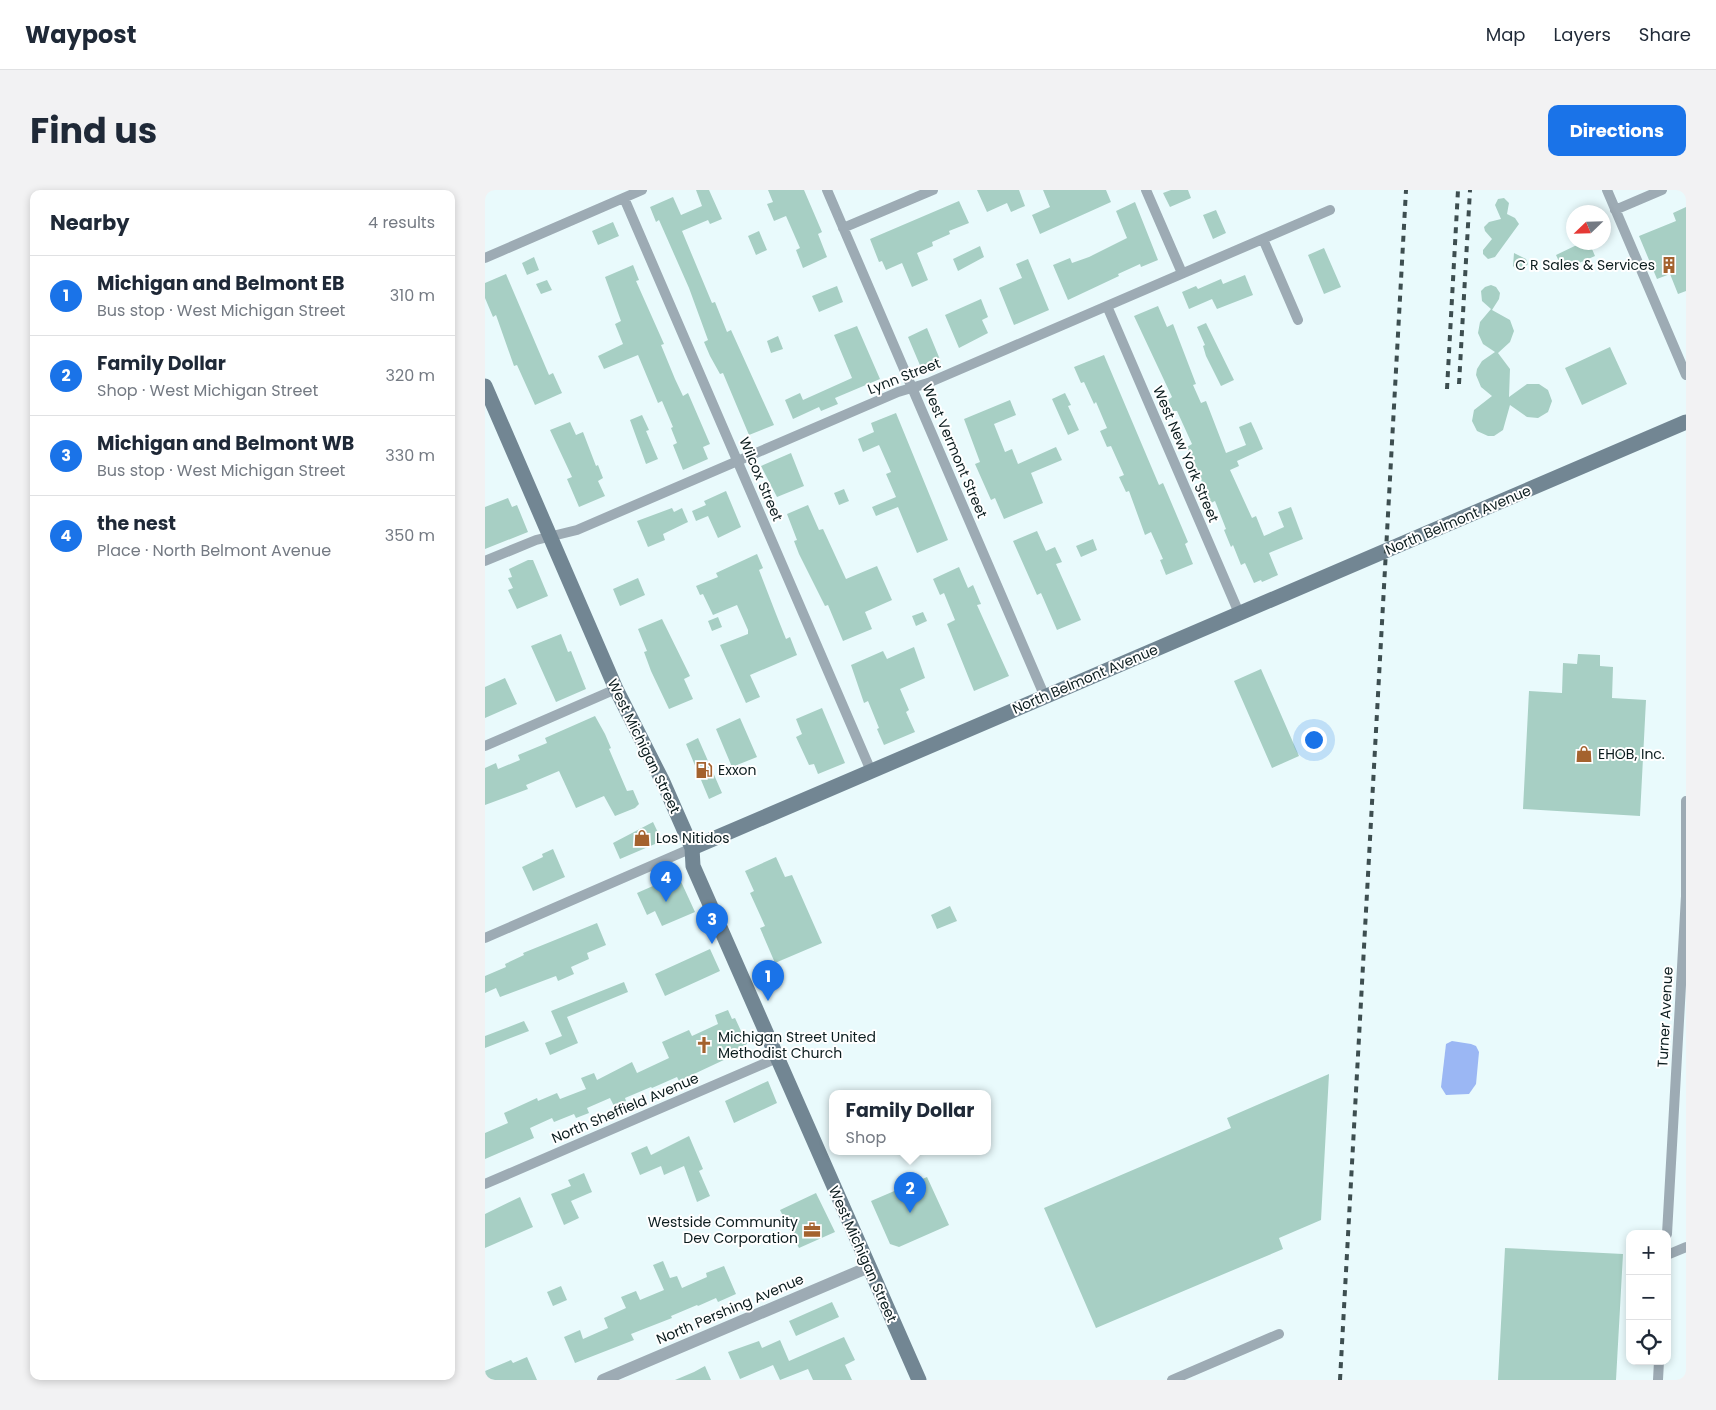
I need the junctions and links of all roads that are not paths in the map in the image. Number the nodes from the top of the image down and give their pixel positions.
1 (642, 190) edge
2 (827, 190) edge
3 (933, 190) edge
4 (1146, 190) edge
5 (1607, 190) edge
6 (1662, 190) edge
7 (624, 198) junction
8 (1330, 210) dead end
9 (1615, 210) junction
10 (843, 228) junction
11 (1263, 239) junction
12 (485, 258) edge
13 (1182, 273) junction
14 (1107, 306) junction
15 (1298, 320) dead end
16 (1686, 375) edge
17 (485, 386) edge
18 (913, 387) junction
19 (1686, 422) edge
20 (738, 461) junction
21 (550, 536) junction
22 (485, 561) edge
23 (1239, 613) junction
24 (616, 689) junction
25 (1045, 696) junction
26 (485, 746) edge
27 (871, 771) junction
28 (1686, 801) edge
29 (692, 848) junction
30 (1686, 896) edge
31 (485, 938) edge
32 (777, 1058) junction
33 (1686, 1075) edge
34 (1675, 1079) junction
35 (485, 1184) edge
36 (1667, 1230) edge
37 (1686, 1247) edge
38 (1671, 1253) edge
39 (869, 1267) junction
40 (1279, 1334) dead end
41 (1659, 1365) edge
42 (603, 1380) edge
43 (919, 1380) edge
44 (1172, 1380) edge
45 (1658, 1380) edge

1 - 7 street
2 - 10 street, West Vermont Street
3 - 10 street
4 - 13 street
5 - 9 street
6 - 9 street
7 - 12 street
7 - 20 street, Wilcox Street
8 - 11 street, Lynn Street
9 - 16 street
10 - 18 street, West Vermont Street
11 - 13 street, Lynn Street
11 - 15 street
13 - 14 street, Lynn Street
14 - 18 street, Lynn Street
14 - 23 street, West New York Street
17 - 21 main road, West Michigan Street
18 - 20 street, Lynn Street
18 - 25 street, West Vermont Street
19 - 23 main road, North Belmont Avenue
20 - 21 street, Lynn Street
20 - 27 street, Wilcox Street
21 - 22 street, Lynn Street
21 - 24 main road, West Michigan Street
23 - 25 main road, North Belmont Avenue
24 - 26 street
24 - 29 main road, West Michigan Street
25 - 27 main road, North Belmont Avenue
27 - 29 main road, North Belmont Avenue
28 - 30 street, Turner Avenue
29 - 31 street, North Belmont Avenue
29 - 32 main road, West Michigan Street
30 - 34 street, Turner Avenue
32 - 35 street, North Sheffield Avenue
32 - 39 main road, West Michigan Street
33 - 34 street
34 - 36 street, Turner Avenue
37 - 38 street
39 - 42 street, North Pershing Avenue
39 - 43 main road, West Michigan Street
40 - 44 street
41 - 45 street

